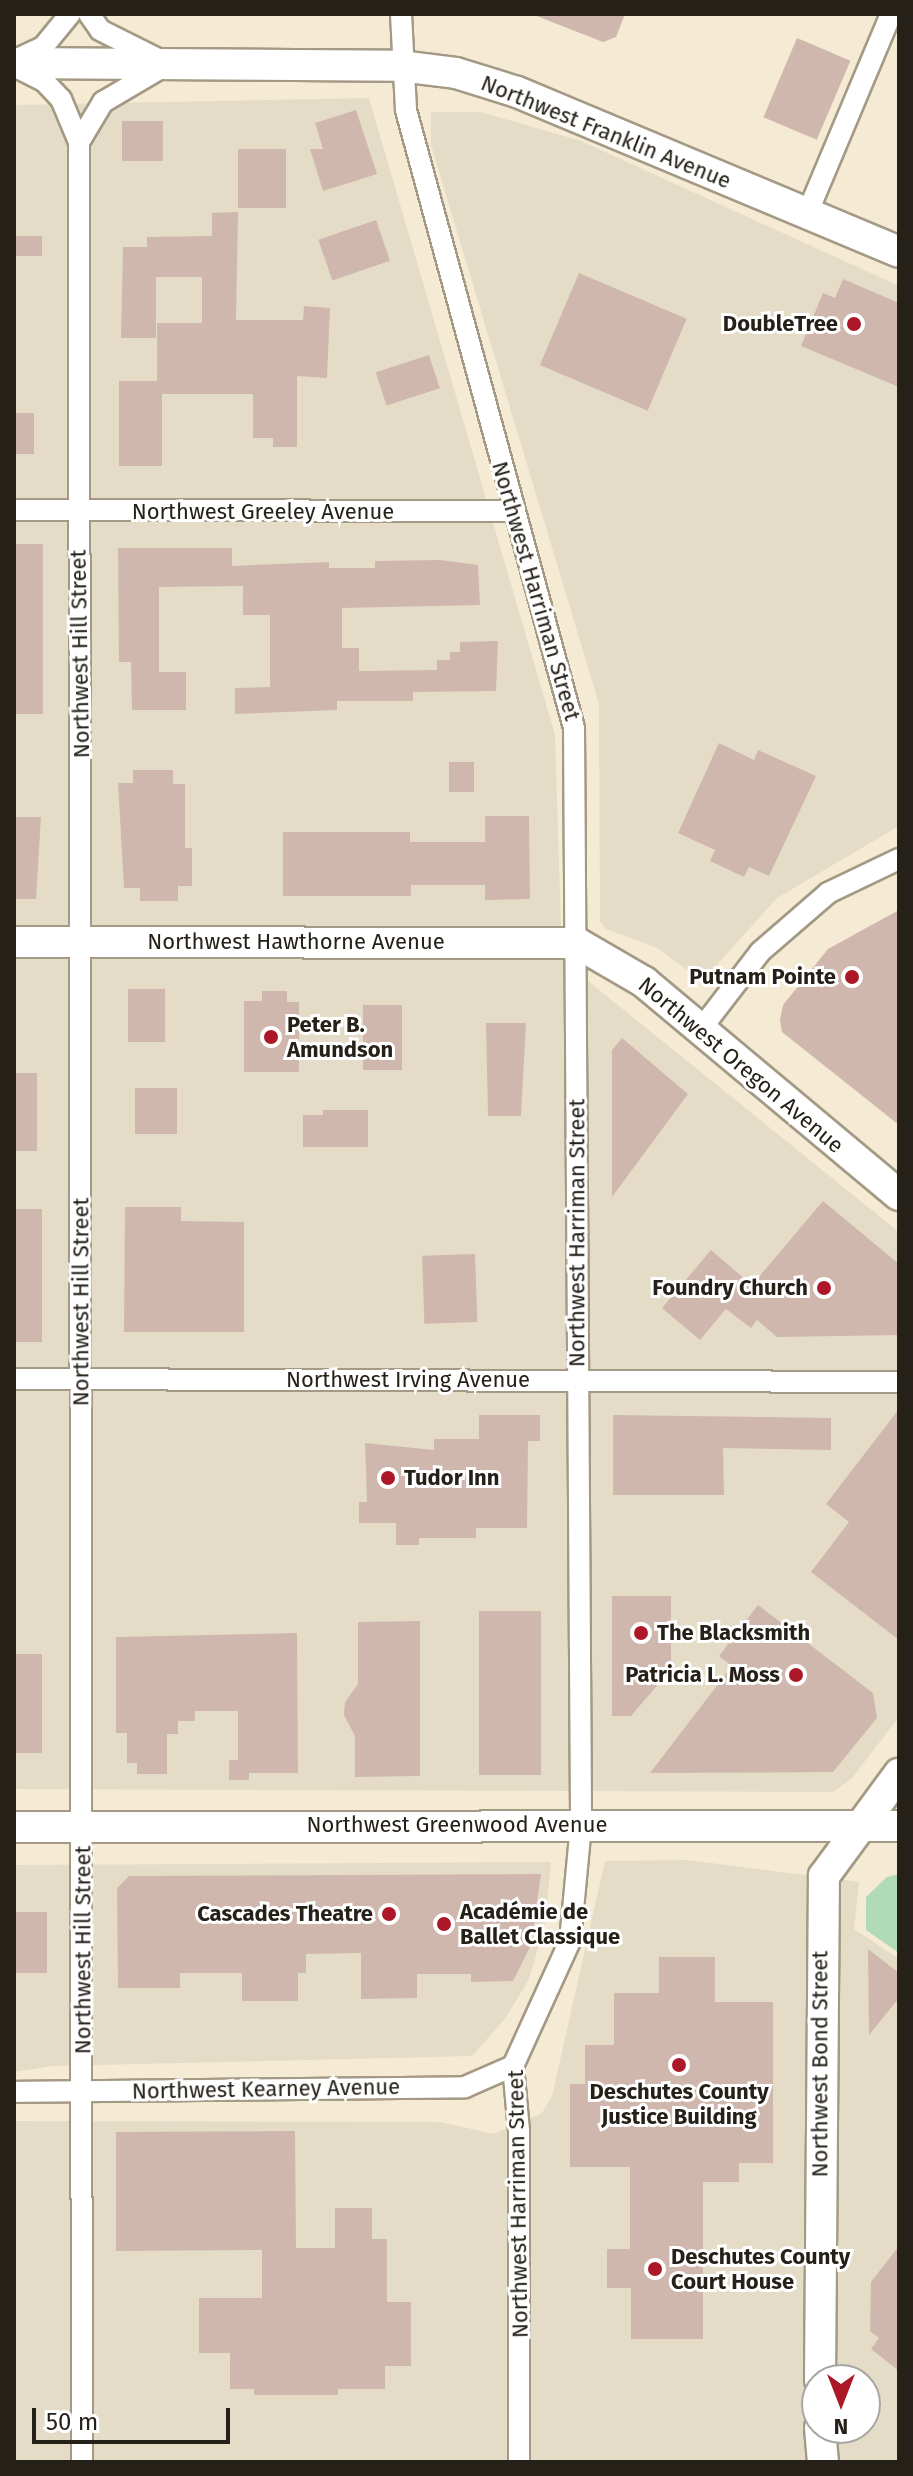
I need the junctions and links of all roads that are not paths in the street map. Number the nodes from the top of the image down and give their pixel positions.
1 (70, 14) edge
2 (89, 14) edge
3 (401, 14) edge
4 (891, 14) edge
5 (14, 63) edge
6 (168, 64) junction
7 (400, 66) junction
8 (79, 142) junction
9 (807, 214) junction
10 (899, 252) edge
11 (14, 510) edge
12 (513, 511) junction
13 (79, 512) junction
14 (899, 859) edge
15 (82, 941) junction
16 (14, 942) edge
17 (577, 943) junction
18 (701, 1029) junction
19 (899, 1195) edge
20 (14, 1379) edge
21 (82, 1379) junction
22 (578, 1381) junction
23 (899, 1382) edge
24 (899, 1774) edge
25 (581, 1825) junction
26 (860, 1825) junction
27 (83, 1826) junction
28 (899, 1826) edge
29 (14, 1827) edge
30 (513, 2066) junction
31 (14, 2092) edge
32 (82, 2092) junction
33 (820, 2364) edge
34 (82, 2462) edge
35 (519, 2462) edge

1 - 5 street
2 - 6 street
3 - 7 street, Northwest Harriman Street
4 - 9 street
5 - 6 street, Northwest Franklin Avenue
5 - 8 street, Northwest Hill Street
6 - 7 street, Northwest Franklin Avenue
6 - 8 street
7 - 9 street, Northwest Franklin Avenue
7 - 12 street, Northwest Harriman Street
8 - 13 street, Northwest Hill Street
9 - 10 street, Northwest Franklin Avenue
11 - 13 street, Northwest Greeley Avenue
12 - 13 street, Northwest Greeley Avenue
12 - 17 street, Northwest Harriman Street
13 - 15 street, Northwest Hill Street
14 - 18 street
15 - 16 street, Northwest Hawthorne Avenue
15 - 17 street, Northwest Hawthorne Avenue
15 - 21 street, Northwest Hill Street
17 - 18 street, Northwest Oregon Avenue
17 - 22 street, Northwest Harriman Street
18 - 19 street, Northwest Oregon Avenue
20 - 21 street, Northwest Irving Avenue
21 - 22 street, Northwest Irving Avenue
21 - 27 street, Northwest Hill Street
22 - 23 street, Northwest Irving Avenue
22 - 25 street, Northwest Harriman Street
24 - 26 street, Northwest Bond Street
25 - 26 street, Northwest Greenwood Avenue
25 - 27 street, Northwest Greenwood Avenue
25 - 30 street, Northwest Harriman Street
26 - 28 street, Northwest Greenwood Avenue
26 - 33 street, Northwest Bond Street
27 - 29 street, Northwest Greenwood Avenue
27 - 32 street, Northwest Hill Street
30 - 32 street, Northwest Kearney Avenue
30 - 35 street, Northwest Harriman Street
31 - 32 street, Northwest Kearney Avenue
32 - 34 street, Northwest Hill Street

